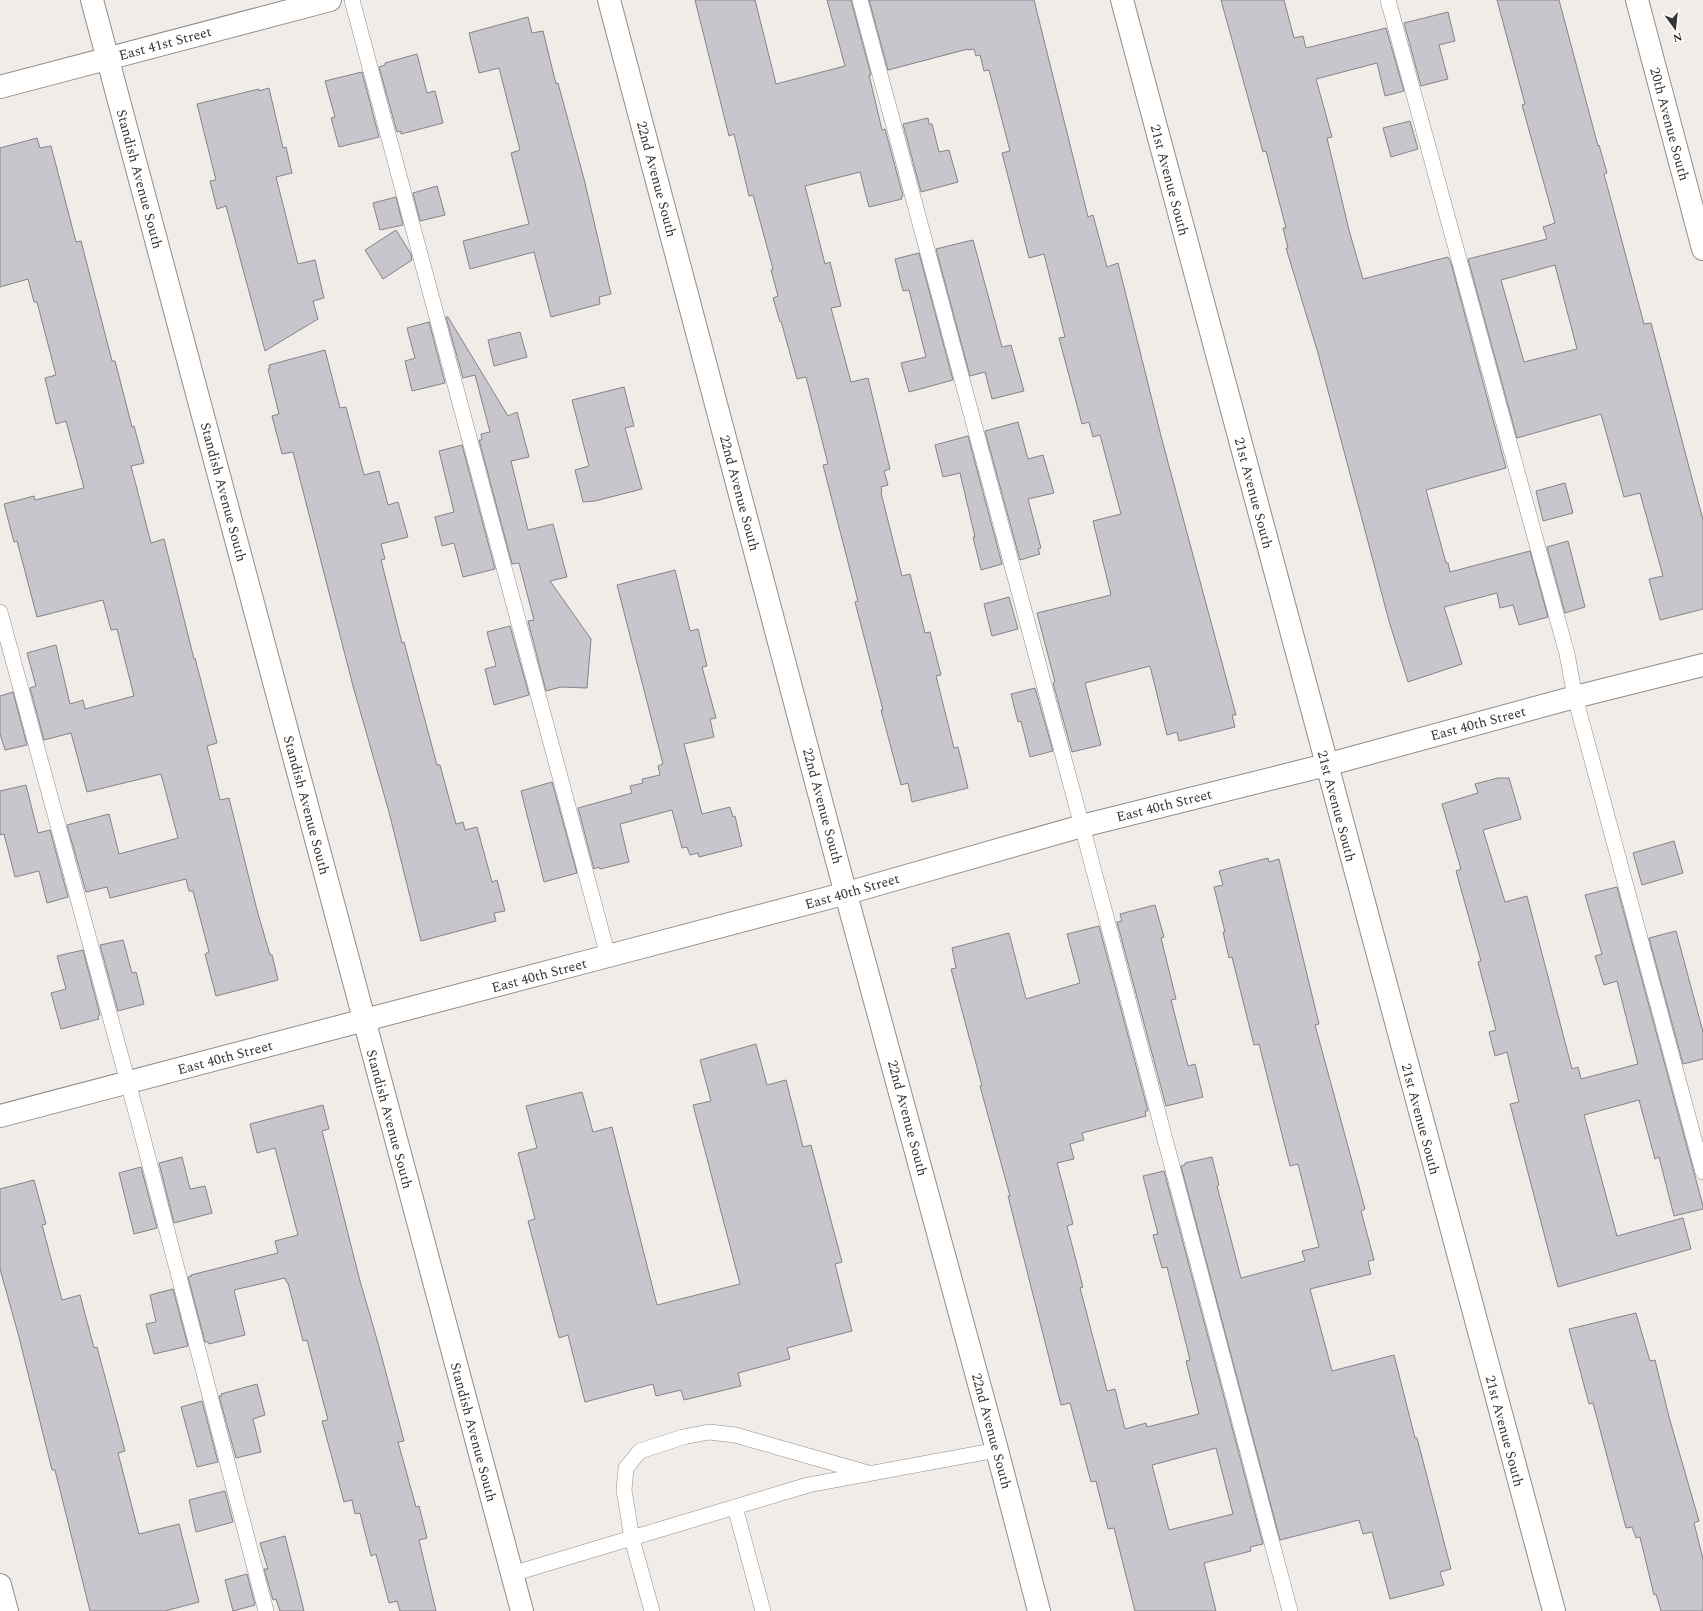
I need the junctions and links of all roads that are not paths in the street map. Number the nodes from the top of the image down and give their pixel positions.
1 (92, 0) edge
2 (330, 0) edge
3 (352, 0) edge
4 (609, 0) edge
5 (860, 0) edge
6 (1122, 0) edge
7 (1388, 0) edge
8 (1637, 0) edge
9 (108, 58) junction
10 (0, 87) edge
11 (1703, 249) edge
12 (0, 612) edge
13 (1703, 665) edge
14 (1575, 697) junction
15 (1326, 765) junction
16 (1082, 826) junction
17 (847, 892) junction
18 (608, 956) junction
19 (363, 1021) junction
20 (128, 1083) junction
21 (0, 1116) edge
22 (1703, 1172) edge
23 (997, 1450) junction
24 (871, 1474) junction
25 (735, 1507) junction
26 (632, 1538) junction
27 (512, 1574) junction
28 (0, 1585) edge
29 (7, 1611) edge
30 (266, 1611) edge
31 (522, 1611) edge
32 (652, 1611) edge
33 (763, 1611) edge
34 (1039, 1611) edge
35 (1290, 1611) edge
36 (1554, 1611) edge

1 - 9 street, Standish Avenue South
2 - 9 street, East 41st Street
3 - 18 lane
4 - 17 street, 22nd Avenue South
5 - 16 lane
6 - 15 street, 21st Avenue South
7 - 14 lane
8 - 11 street, 20th Avenue South
9 - 10 street, East 41st Street
9 - 19 street, Standish Avenue South
12 - 20 lane
13 - 14 street, East 40th Street
14 - 15 street, East 40th Street
14 - 22 lane
15 - 16 street, East 40th Street
15 - 36 street, 21st Avenue South
16 - 17 street, East 40th Street
16 - 35 lane
17 - 18 street, East 40th Street
17 - 23 street, 22nd Avenue South
18 - 19 street, East 40th Street
19 - 20 street, East 40th Street
19 - 27 street, Standish Avenue South
20 - 21 street, East 40th Street
20 - 30 lane
23 - 24 lane
23 - 34 street, 22nd Avenue South
24 - 25 lane
24 - 26 lane
25 - 26 lane
25 - 33 lane
26 - 27 lane
26 - 32 lane
27 - 31 street, Standish Avenue South
28 - 29 street

